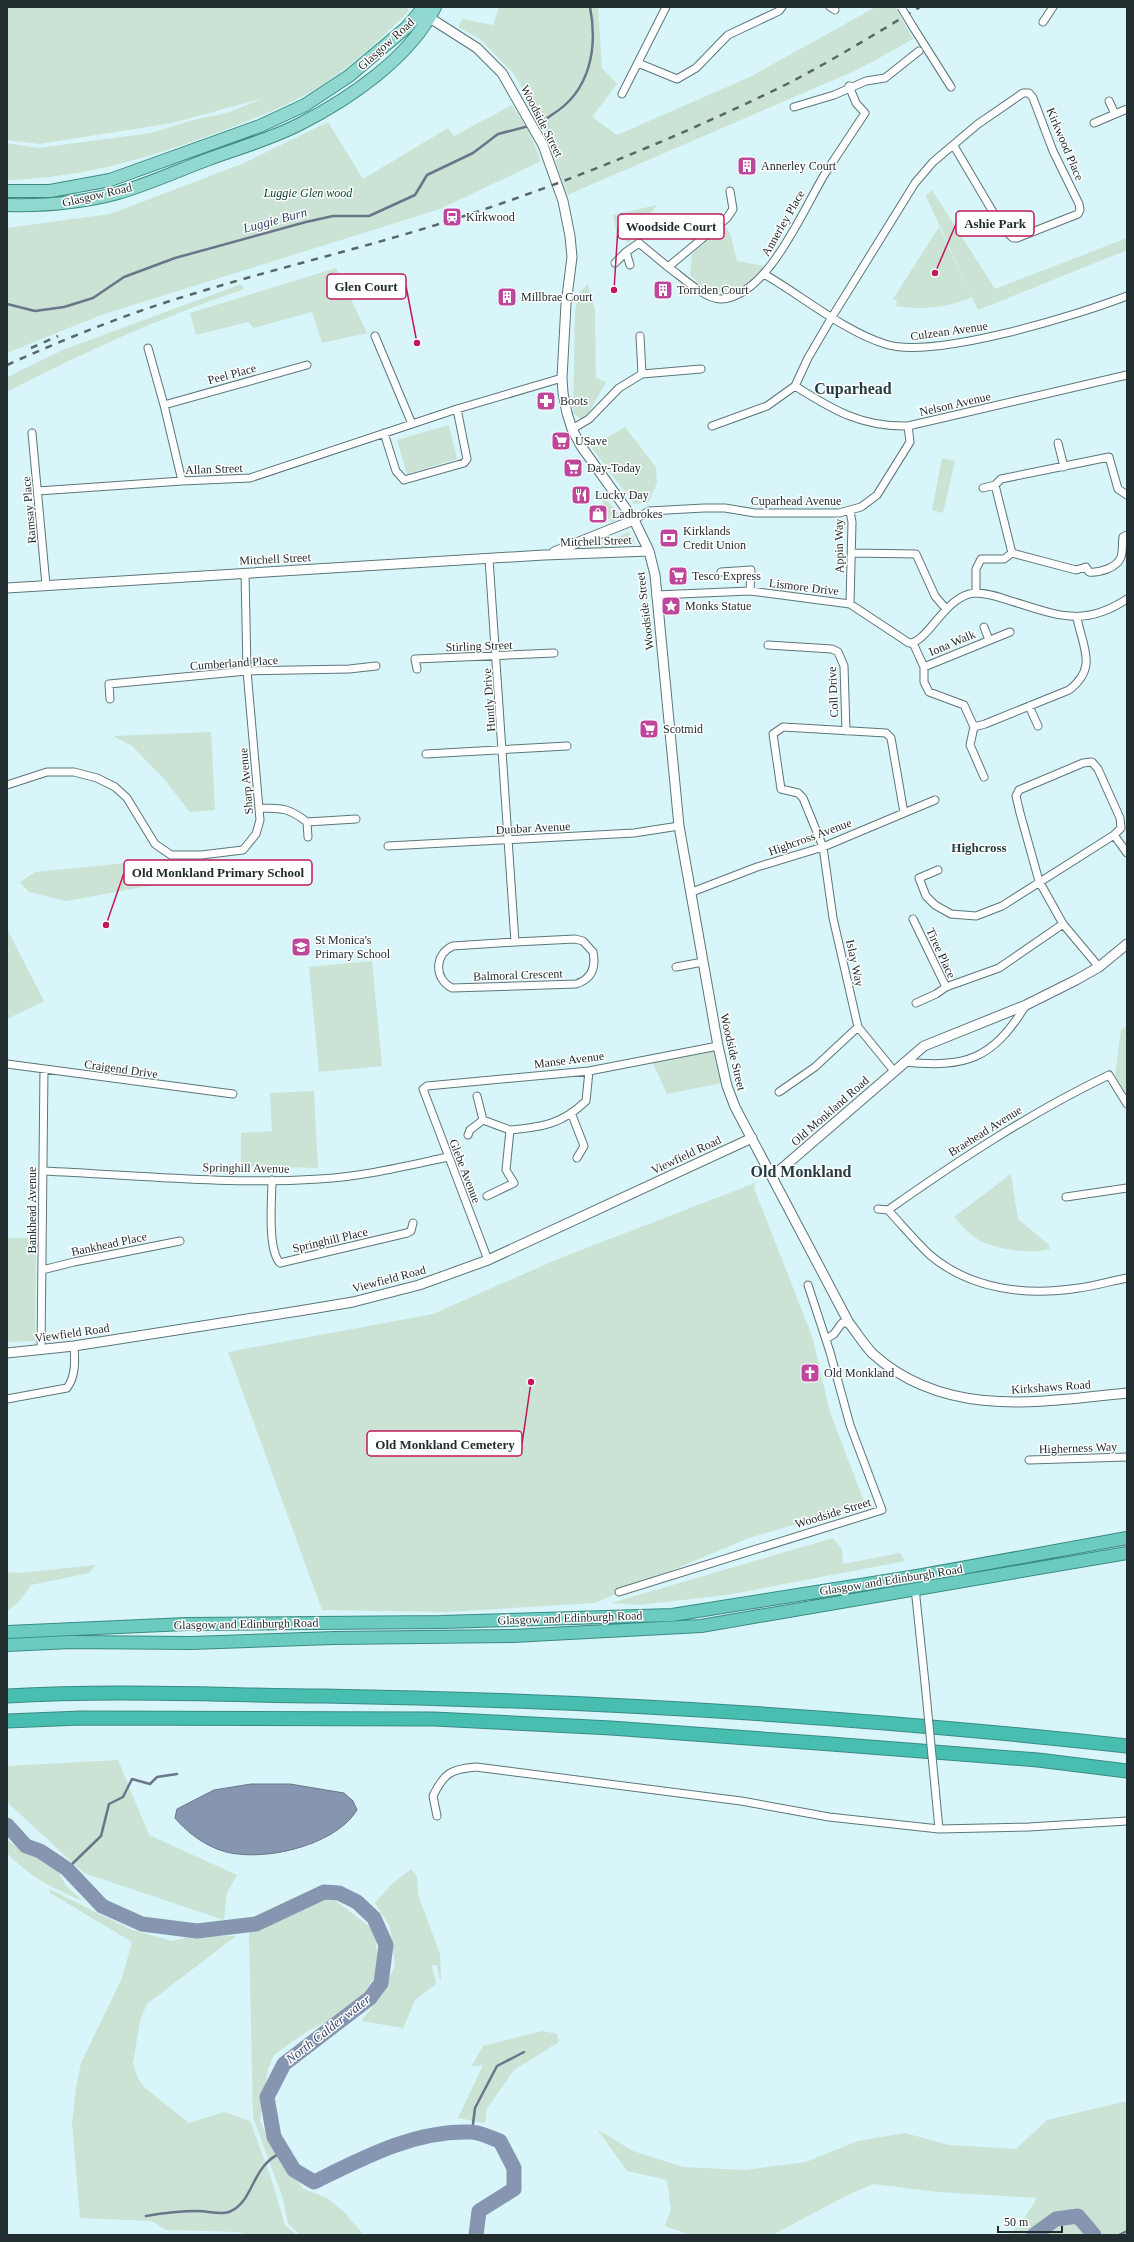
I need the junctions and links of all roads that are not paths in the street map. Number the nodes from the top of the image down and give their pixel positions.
1 (666, 7) edge
2 (782, 7) edge
3 (901, 7) edge
4 (1053, 7) edge
5 (427, 11) edge
6 (1043, 22) dead end
7 (919, 51) dead end
8 (638, 63) junction
9 (849, 86) junction
10 (951, 87) dead end
11 (622, 94) dead end
12 (1109, 101) dead end
13 (794, 107) dead end
14 (1127, 109) edge
15 (1115, 114) junction
16 (1094, 123) dead end
17 (954, 146) junction
18 (730, 191) dead end
19 (7, 192) edge
20 (7, 205) edge
21 (626, 252) junction
22 (615, 263) dead end
23 (630, 265) dead end
24 (668, 267) junction
25 (764, 274) junction
26 (1127, 296) edge
27 (832, 317) junction
28 (375, 336) dead end
29 (640, 336) dead end
30 (148, 348) dead end
31 (307, 365) dead end
32 (702, 369) dead end
33 (642, 374) junction
34 (1127, 375) edge
35 (562, 378) junction
36 (795, 386) junction
37 (164, 405) junction
38 (457, 409) junction
39 (412, 424) junction
40 (712, 426) dead end
41 (908, 426) junction
42 (572, 429) junction
43 (32, 433) dead end
44 (384, 433) junction
45 (1058, 443) dead end
46 (1064, 466) junction
47 (182, 481) junction
48 (995, 484) junction
49 (983, 488) dead end
50 (38, 491) junction
51 (1127, 495) edge
52 (850, 511) junction
53 (634, 520) junction
54 (1127, 535) edge
55 (649, 551) junction
56 (852, 553) junction
57 (1012, 553) junction
58 (544, 555) junction
59 (489, 559) junction
60 (721, 572) dead end
61 (245, 573) junction
62 (46, 585) junction
63 (7, 588) edge
64 (750, 591) junction
65 (976, 593) junction
66 (656, 595) junction
67 (1127, 599) edge
68 (850, 604) junction
69 (946, 609) junction
70 (1077, 618) junction
71 (984, 627) dead end
72 (1010, 632) dead end
73 (989, 640) junction
74 (913, 643) junction
75 (768, 645) dead end
76 (554, 653) dead end
77 (497, 656) junction
78 (376, 666) dead end
79 (924, 667) junction
80 (416, 669) dead end
81 (247, 671) junction
82 (110, 699) dead end
83 (1030, 706) junction
84 (1038, 726) dead end
85 (974, 727) junction
86 (846, 730) junction
87 (567, 746) dead end
88 (503, 748) junction
89 (426, 754) dead end
90 (984, 777) dead end
91 (7, 786) edge
92 (935, 800) dead end
93 (260, 808) junction
94 (904, 812) junction
95 (356, 819) dead end
96 (307, 822) junction
97 (679, 826) junction
98 (1114, 835) junction
99 (308, 837) dead end
100 (508, 840) junction
101 (388, 846) dead end
102 (823, 847) junction
103 (1127, 853) edge
104 (938, 870) dead end
105 (1039, 881) junction
106 (692, 892) junction
107 (913, 919) dead end
108 (1063, 924) junction
109 (515, 942) junction
110 (1127, 944) edge
111 (703, 962) junction
112 (676, 967) dead end
113 (1099, 967) junction
114 (946, 987) junction
115 (916, 1003) dead end
116 (1026, 1004) junction
117 (858, 1027) junction
118 (718, 1046) junction
119 (904, 1062) junction
120 (7, 1064) edge
121 (44, 1069) junction
122 (588, 1071) junction
123 (894, 1071) junction
124 (423, 1088) joint
125 (779, 1092) dead end
126 (233, 1094) dead end
127 (477, 1096) dead end
128 (1127, 1104) edge
129 (572, 1115) junction
130 (483, 1120) junction
131 (510, 1130) junction
132 (468, 1135) dead end
133 (752, 1138) junction
134 (448, 1156) junction
135 (577, 1158) dead end
136 (43, 1171) junction
137 (772, 1177) junction
138 (272, 1180) junction
139 (1127, 1188) edge
140 (487, 1196) dead end
141 (1066, 1197) dead end
142 (878, 1209) dead end
143 (888, 1210) junction
144 (413, 1223) dead end
145 (180, 1241) dead end
146 (811, 1247) joint
147 (488, 1260) junction
148 (42, 1270) junction
149 (1127, 1278) edge
150 (808, 1285) dead end
151 (849, 1322) junction
152 (826, 1339) junction
153 (74, 1346) junction
154 (41, 1350) junction
155 (7, 1353) edge
156 (1127, 1393) edge
157 (7, 1399) edge
158 (1127, 1457) edge
159 (1029, 1460) dead end
160 (1127, 1538) edge
161 (1127, 1552) edge
162 (915, 1588) junction
163 (620, 1592) dead end
164 (7, 1632) edge
165 (7, 1646) edge
166 (7, 1696) edge
167 (7, 1721) edge
168 (1127, 1746) edge
169 (1127, 1771) edge
170 (437, 1816) dead end
171 (1127, 1821) edge
172 (939, 1829) junction

1 - 8 street
2 - 8 street
3 - 10 street, bridge
4 - 6 street
5 - 19 main road, Glasgow Road
5 - 20 main road, Glasgow Road
5 - 35 street, Woodside Street
7 - 9 street
8 - 11 street
9 - 13 street
9 - 25 street, Annerley Place
12 - 15 street
14 - 15 street
15 - 16 street
17 - 17 street, Kirkwood Place
17 - 27 street, Kirkwood Place
18 - 24 street
21 - 22 street
21 - 23 street
21 - 24 street, Annerley Place
24 - 25 street, Annerley Place
25 - 27 street, Culzean Avenue
26 - 27 street, Culzean Avenue
27 - 36 street, Kirkwood Place
28 - 39 street
29 - 33 street
30 - 37 street
31 - 37 street, Peel Place
32 - 33 street
33 - 42 street
34 - 41 street, Nelson Avenue
35 - 38 street, Allan Street
35 - 42 street, Woodside Street
36 - 40 street, Kirkwood Place
36 - 41 street, Nelson Avenue
37 - 47 street
38 - 39 street, Allan Street
38 - 44 street
39 - 44 street, Allan Street
41 - 52 street, Cuparhead Avenue
42 - 53 street, Woodside Street
43 - 50 street, Ramsay Place
44 - 47 street, Allan Street
45 - 46 street
46 - 48 street
46 - 51 street
47 - 50 street, Allan Street
48 - 49 street
48 - 57 street
50 - 62 street, Ramsay Place
52 - 53 street, Cuparhead Avenue
52 - 56 street, Appin Way
53 - 55 street, Woodside Street
53 - 58 street, Mitchell Street
54 - 57 street
55 - 58 street, Mitchell Street
55 - 66 street, Woodside Street
56 - 68 street, Appin Way
56 - 69 street
57 - 65 street
58 - 59 street, Mitchell Street
59 - 61 street, Mitchell Street
59 - 77 street, Huntly Drive
60 - 64 street
61 - 62 street, Mitchell Street
61 - 81 street, Sharp Avenue
62 - 63 street, Mitchell Street
64 - 66 street, Lismore Drive
64 - 68 street, Lismore Drive
65 - 69 street
65 - 70 street
66 - 97 street, Woodside Street
67 - 70 street
68 - 74 street, Lismore Drive
69 - 74 street
70 - 83 street
71 - 73 street, Iona Walk
72 - 73 street, Iona Walk
73 - 79 street, Iona Walk
74 - 79 street
75 - 86 street, Coll Drive
76 - 77 street, Stirling Street
77 - 80 street, Stirling Street
77 - 88 street, Huntly Drive
78 - 81 street, Cumberland Place
79 - 85 street
81 - 82 street, Cumberland Place
81 - 93 street, Sharp Avenue
83 - 84 street
83 - 85 street
85 - 90 street
86 - 94 street
86 - 102 street, Islay Way
87 - 88 street
88 - 89 street
88 - 100 street, Huntly Drive
91 - 93 street, Sharp Avenue
92 - 94 street, Highcross Avenue
93 - 96 street
94 - 102 street, Highcross Avenue
95 - 96 street
96 - 99 street
97 - 100 street, Dunbar Avenue
97 - 106 street, Woodside Street
98 - 103 street
98 - 105 street
98 - 105 street
100 - 101 street, Dunbar Avenue
100 - 109 street
102 - 106 street, Highcross Avenue
102 - 117 street, Islay Way
104 - 105 street
105 - 108 street
106 - 111 street, Woodside Street
107 - 114 street, Tiree Place
108 - 113 street
108 - 114 street
109 - 109 street, Balmoral Crescent
110 - 113 street, Old Monkland Road
111 - 112 street
111 - 118 street, Woodside Street
113 - 116 street, Old Monkland Road
114 - 115 street, Tiree Place
116 - 119 street, Old Monkland Road
116 - 119 street, Old Monkland Road
117 - 123 street, Islay Way
117 - 125 street
118 - 122 street, Manse Avenue
118 - 133 street, Woodside Street
119 - 123 street, Old Monkland Road
120 - 121 street, Craigend Drive
121 - 126 street, Craigend Drive
121 - 136 street, Bankhead Avenue
122 - 124 street, Manse Avenue
122 - 129 street
123 - 137 street, Old Monkland Road
124 - 134 street, Glebe Avenue
127 - 130 street
128 - 143 street, Braehead Avenue
129 - 131 street
129 - 135 street
130 - 131 street
130 - 132 street
131 - 140 street
133 - 137 street, Woodside Street
133 - 147 street, Viewfield Road
134 - 138 street, Springhill Avenue
134 - 147 street, Glebe Avenue
136 - 138 street, Springhill Avenue
136 - 148 street, Bankhead Avenue
137 - 146 street, Woodside Street
138 - 144 street, Springhill Place
139 - 141 street
142 - 143 street
143 - 149 street
145 - 148 street, Bankhead Place
146 - 151 street, Kirkshaws Road
147 - 153 street, Viewfield Road
148 - 154 street, Bankhead Avenue
150 - 152 street, Woodside Street
151 - 152 street
151 - 156 street, Kirkshaws Road
152 - 163 street, Woodside Street
153 - 154 street, Viewfield Road
153 - 157 street
154 - 155 street, Viewfield Road
158 - 159 street, Higherness Way
160 - 164 highway, Glasgow and Edinburgh Road
161 - 162 highway, Glasgow and Edinburgh Road
162 - 165 highway, Glasgow and Edinburgh Road
162 - 172 street, bridge
166 - 168 highway
167 - 169 highway
170 - 172 street
171 - 172 street

